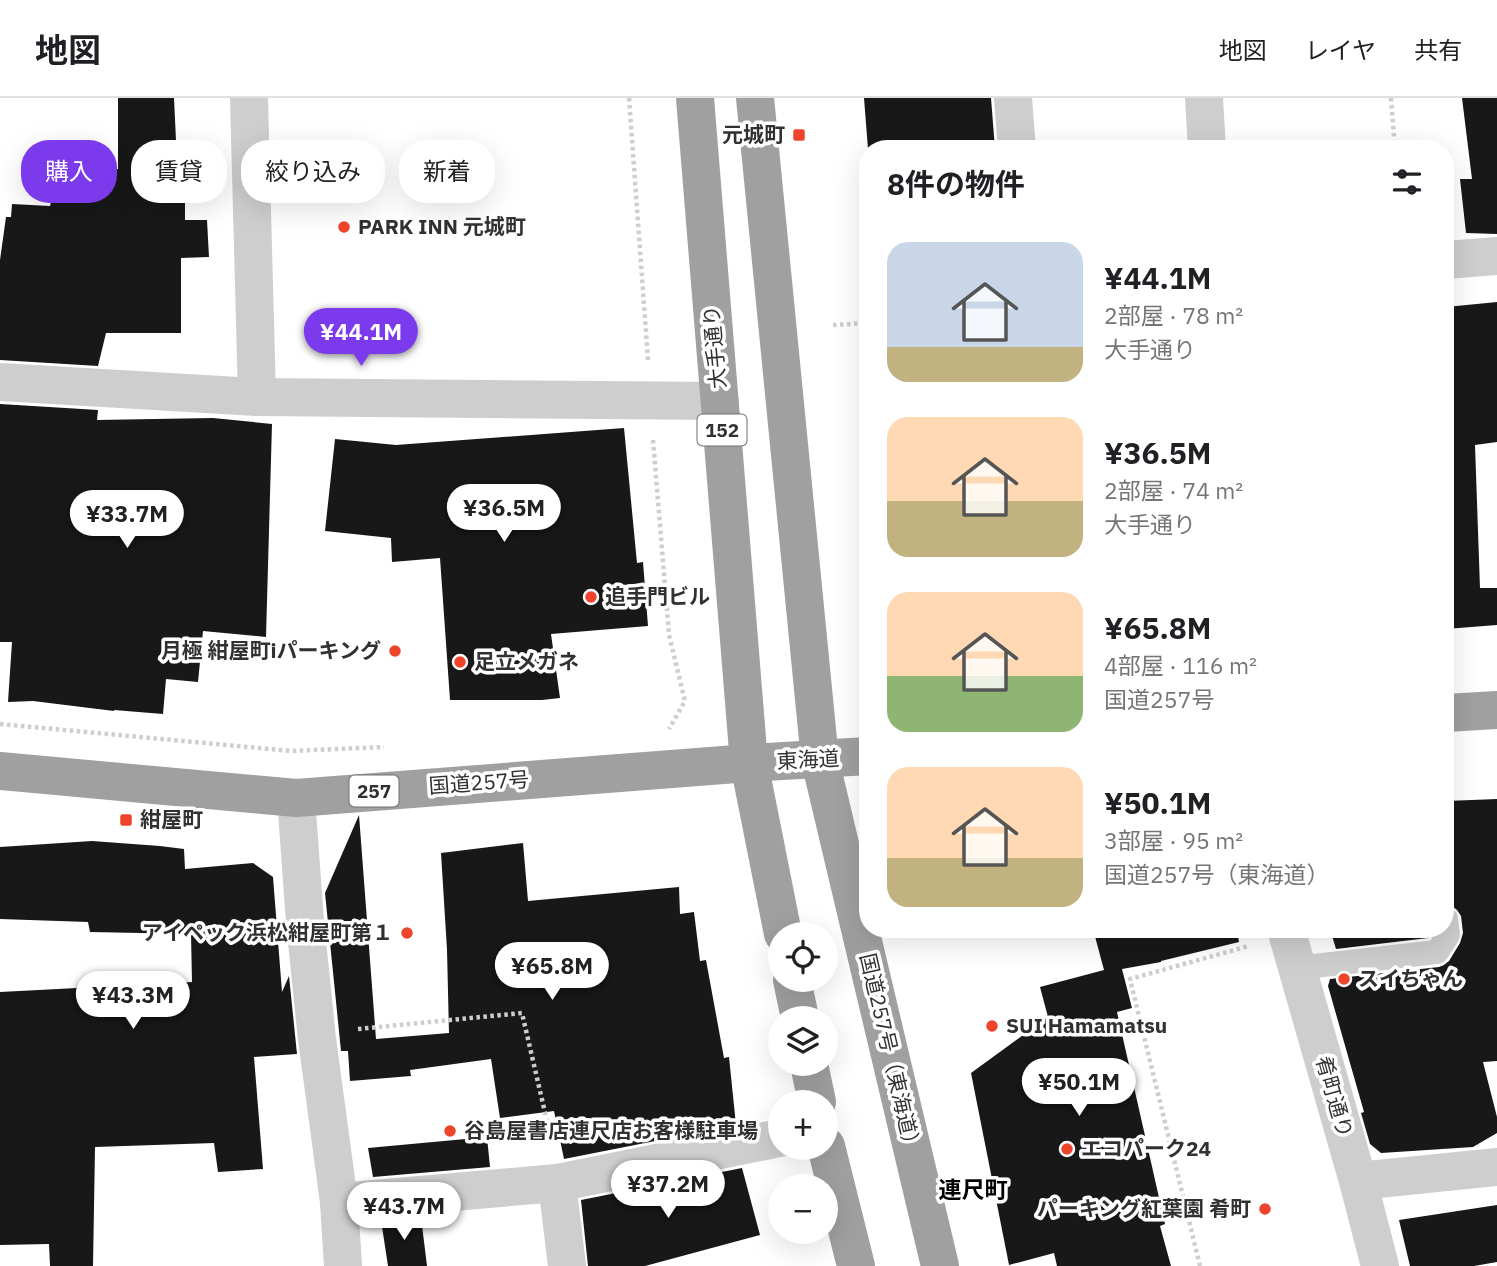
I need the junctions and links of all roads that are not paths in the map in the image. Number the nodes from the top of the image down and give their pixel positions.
1 (249, 98) edge
2 (695, 98) edge
3 (755, 98) edge
4 (1013, 98) edge
5 (1204, 98) edge
6 (1016, 140) edge
7 (1206, 140) edge
8 (1497, 256) edge
9 (1454, 259) edge
10 (0, 382) edge
11 (257, 397) junction
12 (720, 401) junction
13 (1497, 710) edge
14 (1454, 713) edge
15 (859, 757) edge
16 (820, 760) junction
17 (749, 763) junction
18 (0, 771) edge
19 (296, 798) junction
20 (781, 922) edge
21 (859, 924) edge
22 (862, 938) edge
23 (1272, 938) edge
24 (1446, 938) edge
25 (1297, 968) junction
26 (768, 1140) edge
27 (830, 1160) edge
28 (1497, 1167) edge
29 (556, 1169) junction
30 (1358, 1181) junction
31 (339, 1202) junction
32 (343, 1266) edge
33 (567, 1266) edge
34 (856, 1266) edge
35 (940, 1266) edge
36 (1380, 1266) edge

1 - 11 street
2 - 12 highway, 大手通り / 152
3 - 16 highway
4 - 6 street
5 - 7 street
8 - 9 street
10 - 11 street
11 - 12 street
12 - 17 highway, 大手通り / 152
13 - 14 highway
15 - 16 highway, 東海道
16 - 17 highway, 東海道
16 - 21 highway, 国道257号（東海道）
17 - 19 highway, 国道257号 / 257
17 - 20 highway
18 - 19 highway, 国道257号 / 257
19 - 31 street
22 - 35 highway, 国道257号（東海道）
23 - 25 street, 肴町通り
24 - 25 lane
25 - 30 street, 肴町通り
26 - 29 street
27 - 34 highway
28 - 30 street
29 - 31 street
29 - 33 street
30 - 36 street, 肴町通り
31 - 32 street

